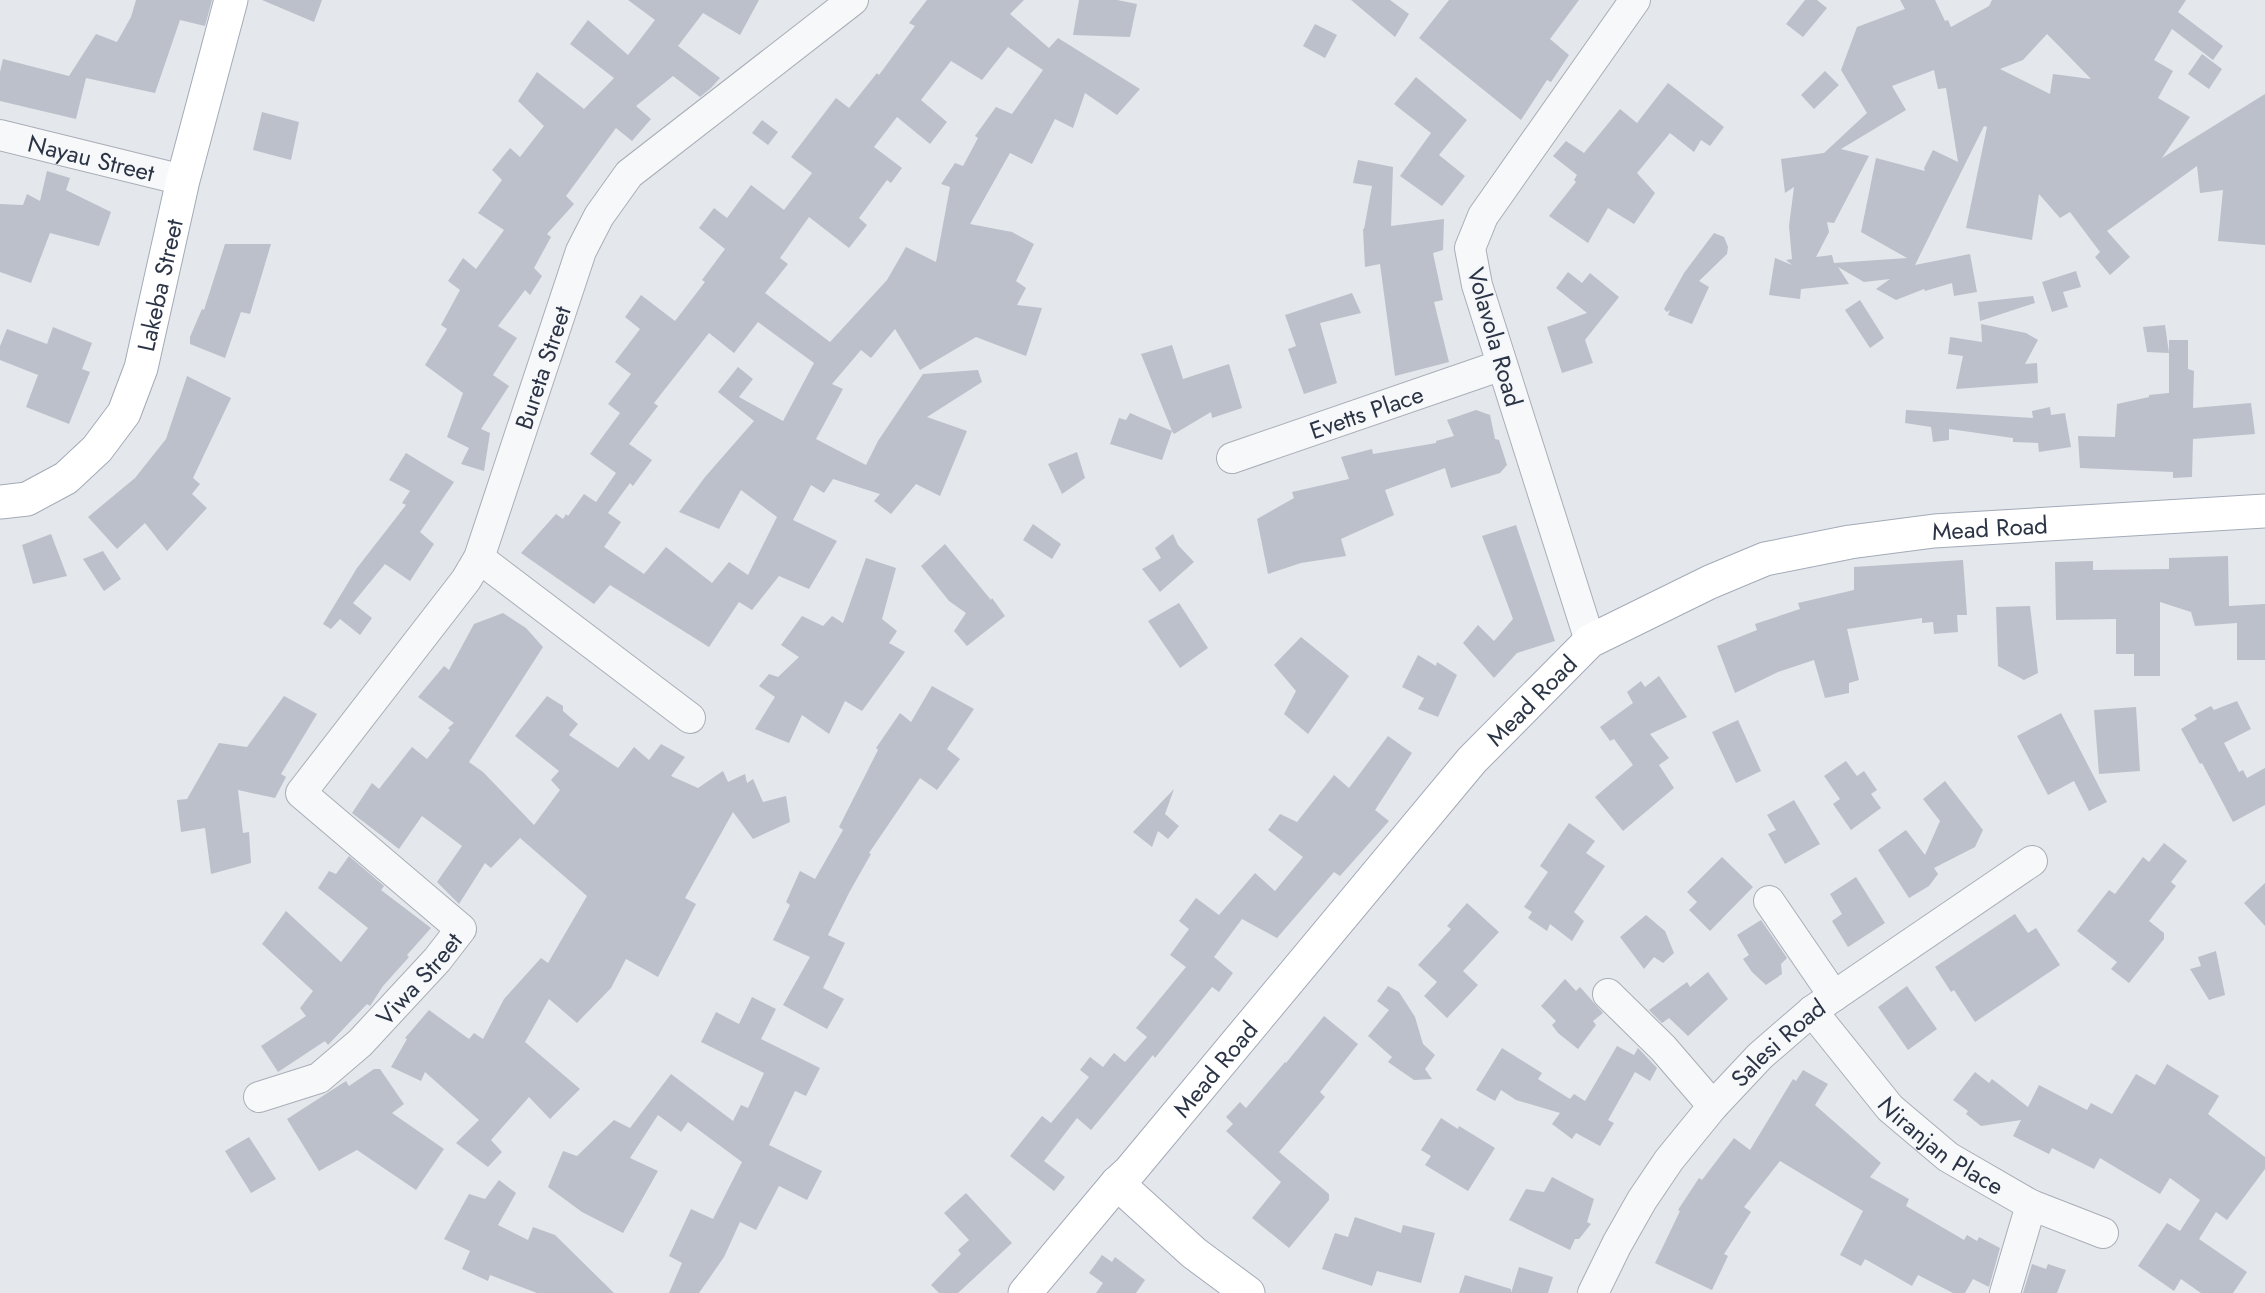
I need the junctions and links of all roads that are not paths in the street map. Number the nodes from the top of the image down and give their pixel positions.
1 (231, 0) edge
2 (853, 0) edge
3 (1635, 0) edge
4 (0, 135) edge
5 (183, 180) junction
6 (1502, 365) junction
7 (1232, 458) dead end
8 (0, 502) edge
9 (2265, 511) edge
10 (479, 558) junction
11 (1590, 640) junction
12 (690, 718) dead end
13 (301, 794) joint
14 (2032, 861) dead end
15 (1769, 901) dead end
16 (1608, 994) dead end
17 (1823, 1004) junction
18 (259, 1097) dead end
19 (1713, 1106) junction
20 (1117, 1182) junction
21 (2031, 1205) junction
22 (2103, 1233) dead end
23 (1024, 1293) edge
24 (1248, 1293) edge
25 (1593, 1293) edge
26 (2005, 1293) edge

1 - 5 main road, Lakeba Street
2 - 10 street, Bureta Street
3 - 6 street, Volavola Road
4 - 5 street, Nayau Street
5 - 8 main road, Lakeba Street
6 - 7 street, Evetts Place
6 - 11 street, Volavola Road
9 - 11 main road, Mead Road
10 - 12 street
10 - 13 street, Bureta Street
11 - 20 main road, Mead Road
13 - 18 street, Viwa Street
14 - 17 street, Salesi Road
15 - 17 street, Niranjan Place
16 - 19 street
17 - 19 street, Salesi Road
17 - 21 street, Niranjan Place
19 - 25 street, Salesi Road
20 - 23 main road, Mead Road
20 - 24 main road
21 - 22 street, Niranjan Place
21 - 26 street

